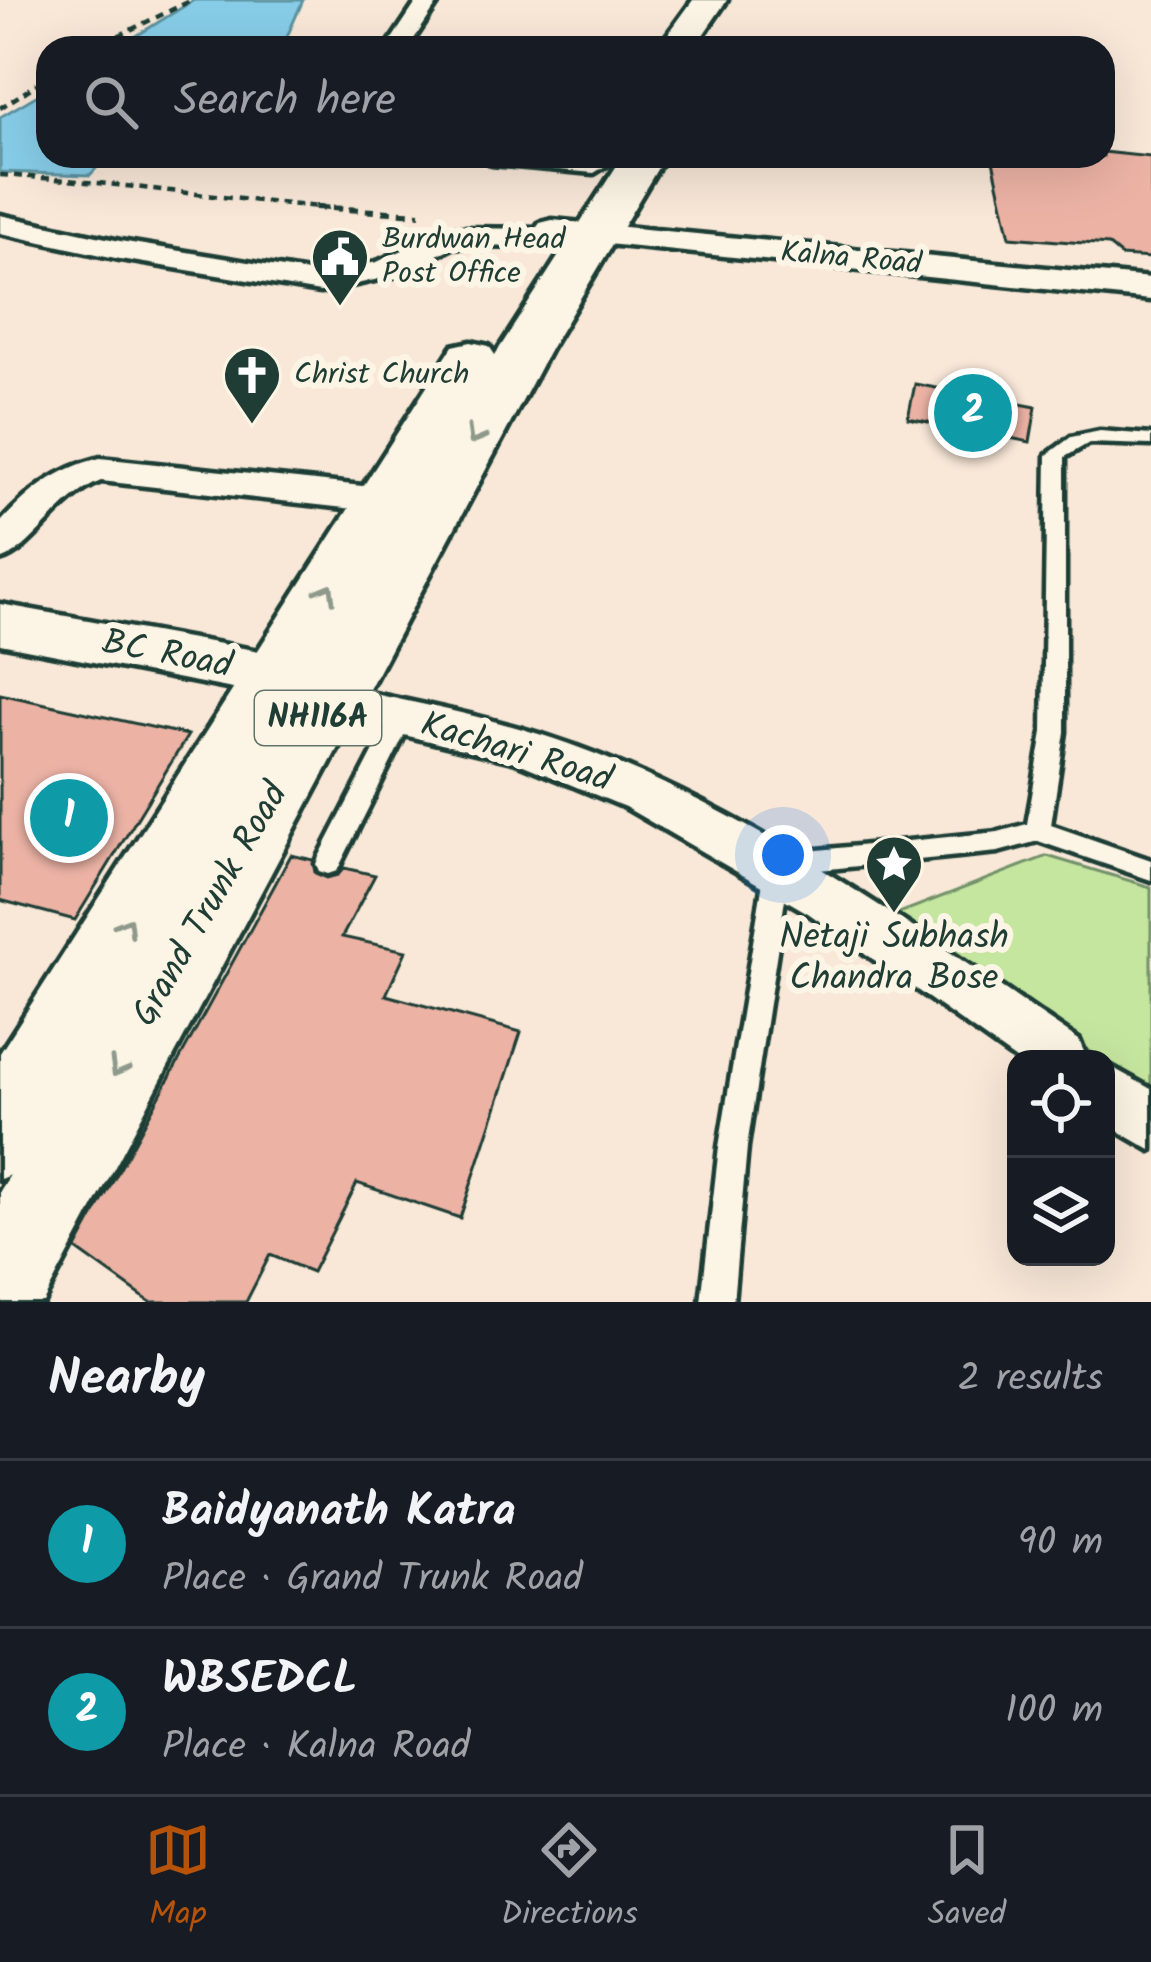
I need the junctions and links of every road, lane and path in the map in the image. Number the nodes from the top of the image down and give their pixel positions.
1 (192, 0) edge
2 (430, 0) edge
3 (710, 0) edge
4 (740, 0) edge
5 (111, 36) edge
6 (405, 36) edge
7 (684, 36) edge
8 (715, 36) edge
9 (36, 85) edge
10 (0, 108) edge
11 (607, 168) edge
12 (0, 175) edge
13 (0, 224) edge
14 (564, 235) junction
15 (450, 237) junction
16 (1151, 290) edge
17 (1151, 440) edge
18 (381, 500) junction
19 (0, 547) edge
20 (0, 624) edge
21 (0, 655) edge
22 (305, 696) junction
23 (402, 718) junction
24 (1038, 831) junction
25 (328, 864) dead end
26 (778, 864) junction
27 (1151, 870) edge
28 (1047, 1050) edge
29 (1115, 1097) edge
30 (1151, 1122) edge
31 (0, 1134) edge
32 (0, 1284) edge
33 (717, 1302) edge

1 - 5 path
2 - 6 street
3 - 7 highway
4 - 8 highway
9 - 10 path
11 - 14 highway, Grand Trunk Road / NH116A
12 - 15 path
13 - 15 street
14 - 15 street
14 - 16 street, Kalna Road
14 - 18 highway, Grand Trunk Road / NH116A
14 -> 22 highway, Grand Trunk Road / NH116A
17 - 24 lane
18 - 19 street
22 -> 18 highway, Grand Trunk Road / NH116A
20 - 22 main road, BC Road
21 - 22 main road, BC Road
22 - 23 street, Kachari Road
31 -> 22 highway, Grand Trunk Road / NH116A
22 -> 32 highway, Grand Trunk Road / NH116A
23 - 25 lane
23 - 26 street, Kachari Road
24 - 26 lane
24 - 27 lane
26 - 28 street, Kachari Road
26 - 33 lane
29 - 30 street

